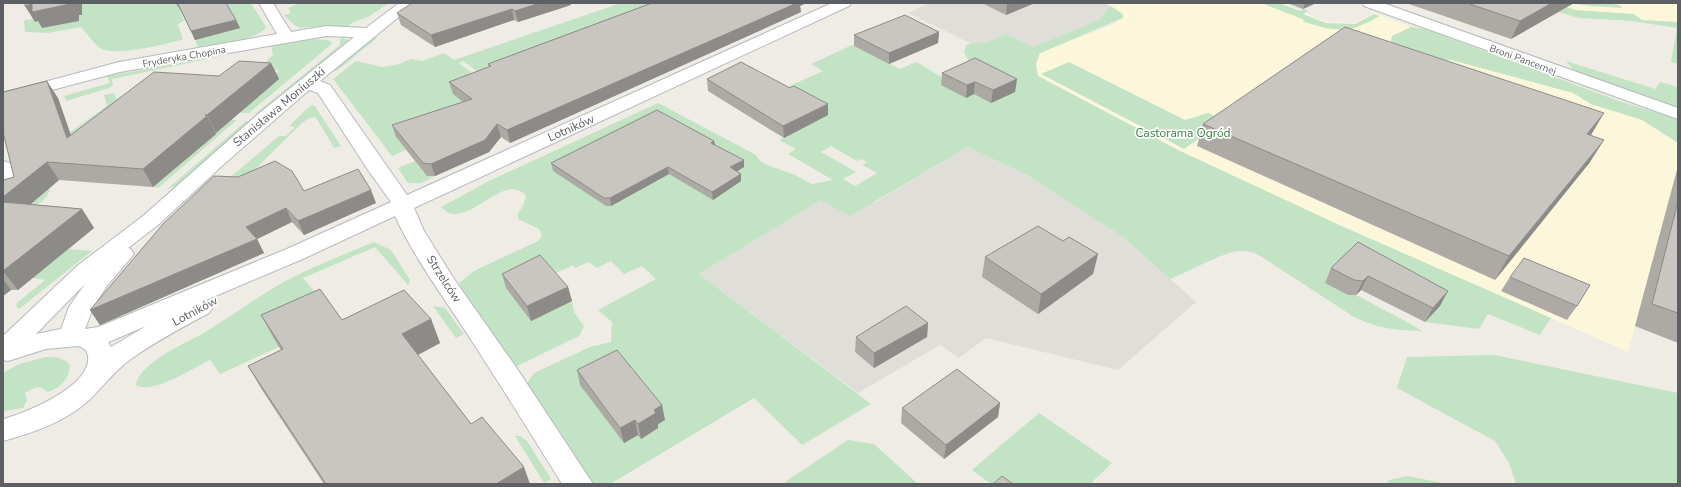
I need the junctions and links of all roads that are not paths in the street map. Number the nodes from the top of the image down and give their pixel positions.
1 (266, 3) edge
2 (409, 3) edge
3 (844, 3) edge
4 (1369, 3) edge
5 (368, 33) junction
6 (287, 37) junction
7 (305, 84) junction
8 (3, 98) edge
9 (1678, 114) edge
10 (3, 167) edge
11 (3, 179) edge
12 (403, 204) junction
13 (155, 217) junction
14 (297, 252) junction
15 (76, 338) junction
16 (3, 350) edge
17 (3, 354) edge
18 (96, 374) junction
19 (42, 417) junction
20 (3, 430) edge
21 (3, 442) edge
22 (578, 484) edge

1 - 6 street
2 - 5 street, Stanisława Moniuszki
3 - 12 street, Lotników
4 - 9 street, Broni Pancernej
5 - 6 street, Fryderyka Chopina
5 - 7 street, Stanisława Moniuszki
6 - 8 street, Fryderyka Chopina
7 - 12 street, Strzelców
7 - 13 street, Stanisława Moniuszki
10 - 11 street
12 - 14 street, Lotników
12 - 22 street, Strzelców
13 - 15 street, Stanisława Moniuszki
13 - 16 street, Stanisława Moniuszki
14 - 15 street, Lotników
14 - 18 street, Lotników
15 - 17 street, Lotników
15 - 18 street
18 - 19 street, Lotników
19 - 20 street
19 - 21 street

